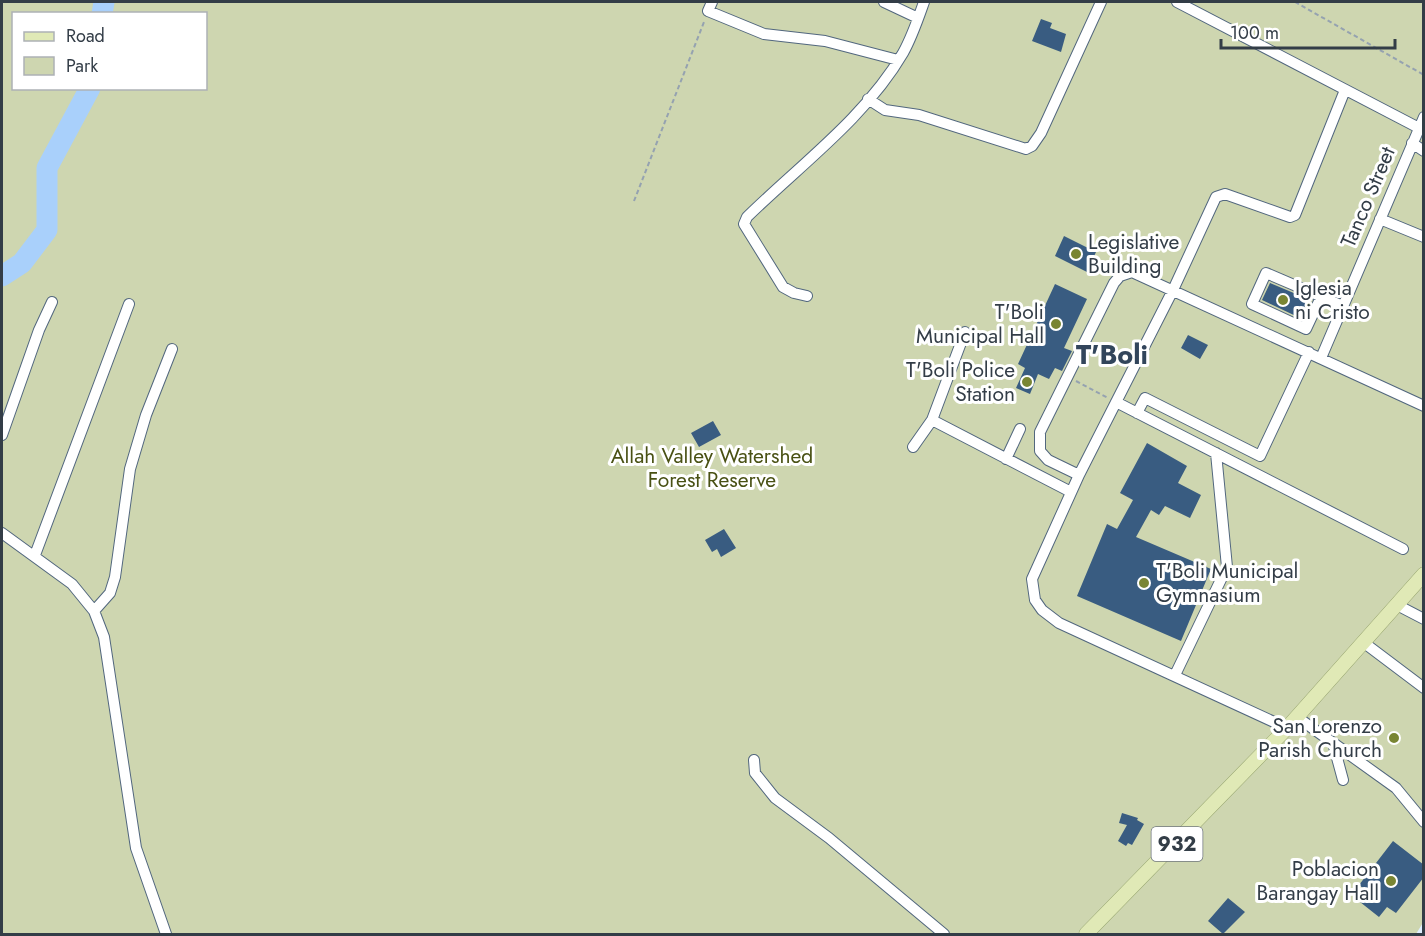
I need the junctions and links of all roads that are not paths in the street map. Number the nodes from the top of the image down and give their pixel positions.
1 (884, 2) edge
2 (924, 2) edge
3 (1101, 2) edge
4 (1177, 2) edge
5 (710, 6) edge
6 (918, 18) junction
7 (898, 60) junction
8 (1345, 90) junction
9 (868, 99) junction
10 (1424, 117) edge
11 (1419, 128) junction
12 (1412, 143) junction
13 (1424, 151) edge
14 (1380, 219) junction
15 (1424, 237) edge
16 (1173, 290) junction
17 (807, 296) dead end
18 (1321, 297) junction
19 (52, 302) dead end
20 (129, 304) dead end
21 (1343, 306) junction
22 (965, 332) dead end
23 (172, 349) dead end
24 (1309, 352) junction
25 (1321, 358) junction
26 (1116, 402) junction
27 (1424, 406) edge
28 (1137, 412) junction
29 (932, 420) junction
30 (1020, 429) dead end
31 (2, 435) edge
32 (913, 447) dead end
33 (1216, 453) junction
34 (1006, 459) junction
35 (1079, 475) junction
36 (1071, 492) junction
37 (2, 532) edge
38 (1403, 549) dead end
39 (35, 555) junction
40 (1424, 574) edge
41 (1397, 604) junction
42 (94, 611) junction
43 (1424, 619) edge
44 (1364, 642) junction
45 (1175, 675) junction
46 (1424, 688) edge
47 (1297, 717) junction
48 (1287, 728) junction
49 (1333, 743) junction
50 (754, 760) dead end
51 (1342, 780) dead end
52 (1424, 822) edge
53 (166, 934) edge
54 (944, 934) edge
55 (1086, 934) edge

1 - 6 street
2 - 6 street
3 - 9 street
4 - 8 street
5 - 7 street
6 - 7 street
7 - 9 street
8 - 11 street
8 - 16 street
9 - 17 street
10 - 11 street, Tanco Street
11 - 12 street, Tanco Street
12 - 13 street
12 - 14 street, Tanco Street
14 - 15 street
14 - 21 street, Tanco Street
16 - 24 street
16 - 26 street
16 - 35 street
18 - 18 street
18 - 21 street
19 - 31 street
20 - 39 street
21 - 25 street, Tanco Street
22 - 29 street
23 - 42 street
24 - 25 street
24 - 28 street
25 - 27 street
26 - 28 street
26 - 35 street
28 - 33 street
29 - 32 street
29 - 34 street
30 - 34 street
33 - 38 street
33 - 45 street
34 - 36 street
35 - 36 street
36 - 45 street
37 - 39 street
39 - 42 street
40 - 41 main road, 932
41 - 43 street
41 - 44 main road, 932
42 - 53 street
44 - 46 street
44 - 47 main road, 932
45 - 48 street
47 - 48 main road, 932
47 - 49 street
48 - 55 main road, 932
49 - 51 street
49 - 52 street
50 - 54 street

